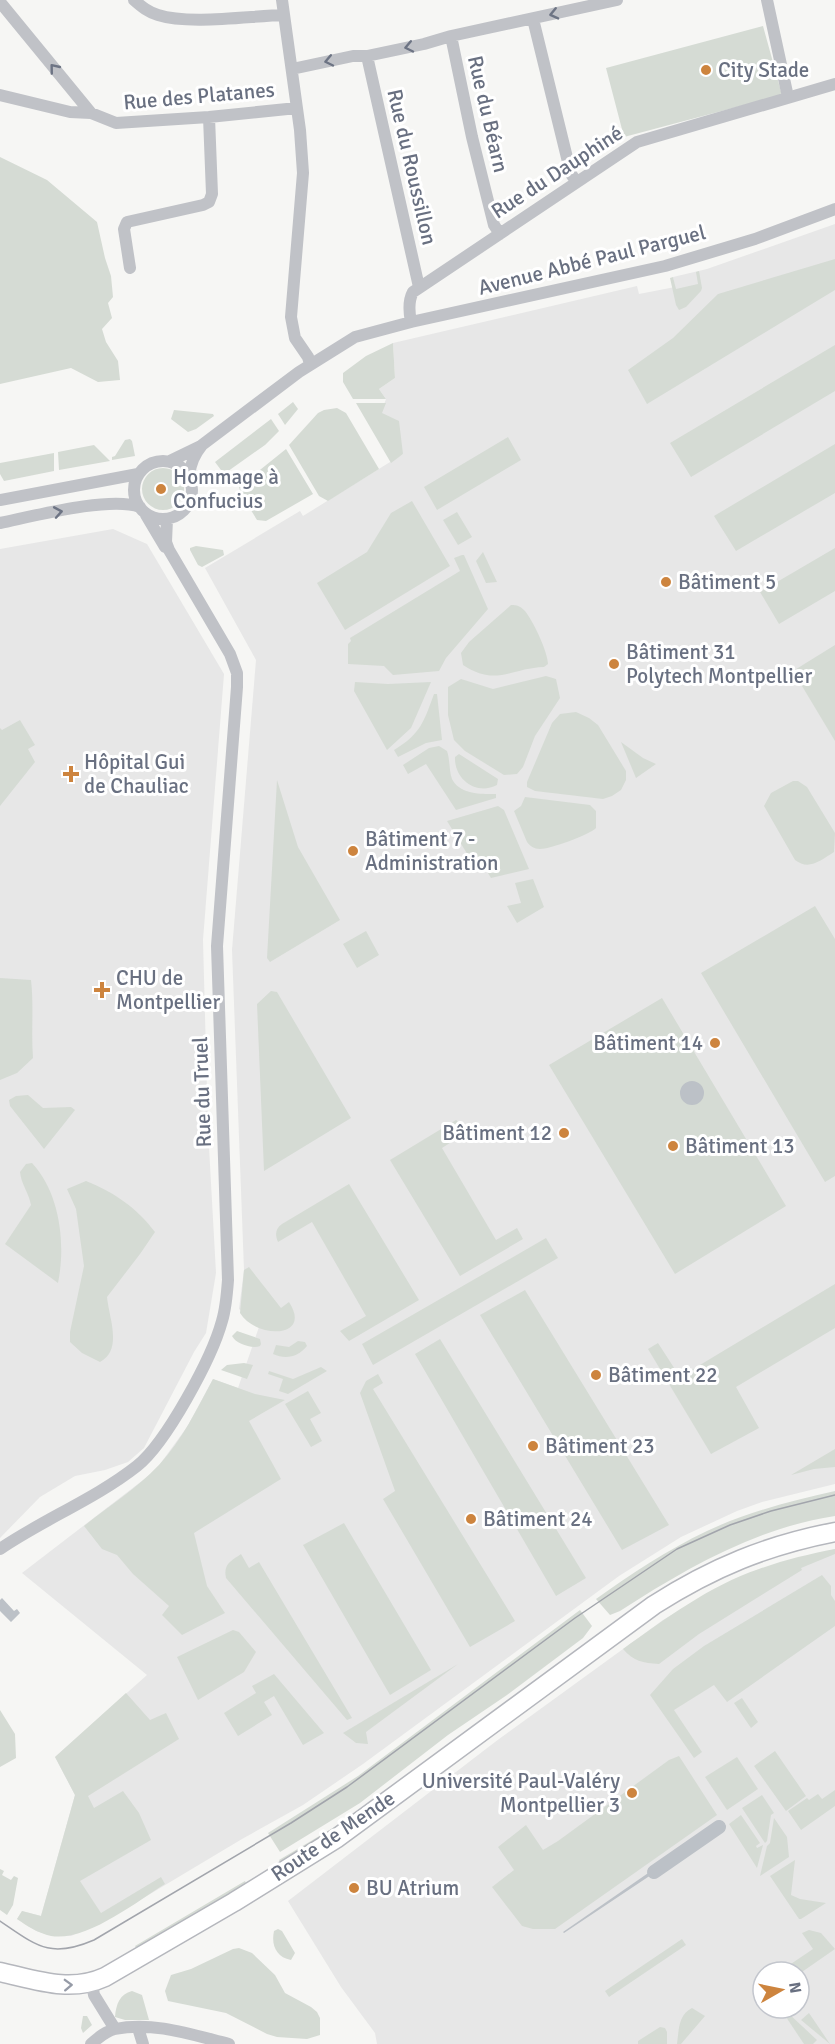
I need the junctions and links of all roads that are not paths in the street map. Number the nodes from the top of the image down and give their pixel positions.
1 (134, 0) edge
2 (282, 0) edge
3 (617, 0) edge
4 (767, 0) edge
5 (0, 2) edge
6 (284, 15) junction
7 (533, 19) junction
8 (451, 36) junction
9 (367, 56) junction
10 (292, 69) junction
11 (835, 84) edge
12 (0, 95) edge
13 (788, 97) junction
14 (297, 108) junction
15 (91, 113) junction
16 (209, 117) junction
17 (576, 181) junction
18 (835, 209) edge
19 (500, 234) junction
20 (130, 268) dead end
21 (419, 288) junction
22 (411, 322) junction
23 (310, 364) junction
24 (202, 446) junction
25 (170, 460) junction
26 (138, 474) junction
27 (189, 475) junction
28 (0, 500) edge
29 (143, 511) junction
30 (167, 519) junction
31 (0, 523) edge
32 (169, 550) junction
33 (835, 1532) edge
34 (0, 1549) edge
35 (0, 1972) edge
36 (92, 1983) junction
37 (138, 2028) junction
38 (115, 2029) junction
39 (91, 2044) edge
40 (143, 2044) edge
41 (229, 2044) edge

1 - 6 street
2 - 6 street
3 -> 7 street
4 - 13 street
15 -> 5 street
6 - 10 street
7 - 8 street
7 - 17 street
8 -> 9 street
8 - 19 street, Rue du Béarn
9 -> 10 street
9 - 21 street, Rue du Roussillon
10 - 14 street
11 - 13 street, Rue du Dauphiné
12 - 15 street, Rue des Platanes
13 - 17 street, Rue du Dauphiné
14 - 16 street, Rue des Platanes
14 - 23 street
15 - 16 street, Rue des Platanes
16 - 20 street
17 - 19 street, Rue du Dauphiné
18 - 22 street, Avenue Abbé Paul Parguel
19 - 21 street, Rue du Dauphiné
21 - 22 street
22 - 23 street, Avenue Abbé Paul Parguel
23 - 24 street, Avenue Abbé Paul Parguel
24 - 25 street
24 - 27 street
25 - 26 street
25 - 27 street
26 - 28 street
26 - 29 street
27 - 30 street
29 - 30 street
31 -> 29 street
29 - 32 street, Rue du Truel
30 - 32 street, Rue du Truel
32 - 34 street, Rue du Truel
33 - 36 main road, Route de Mende
35 -> 36 main road, Route de Mende
36 - 38 street
37 - 38 street
37 - 40 street
37 - 41 street
38 - 39 street

